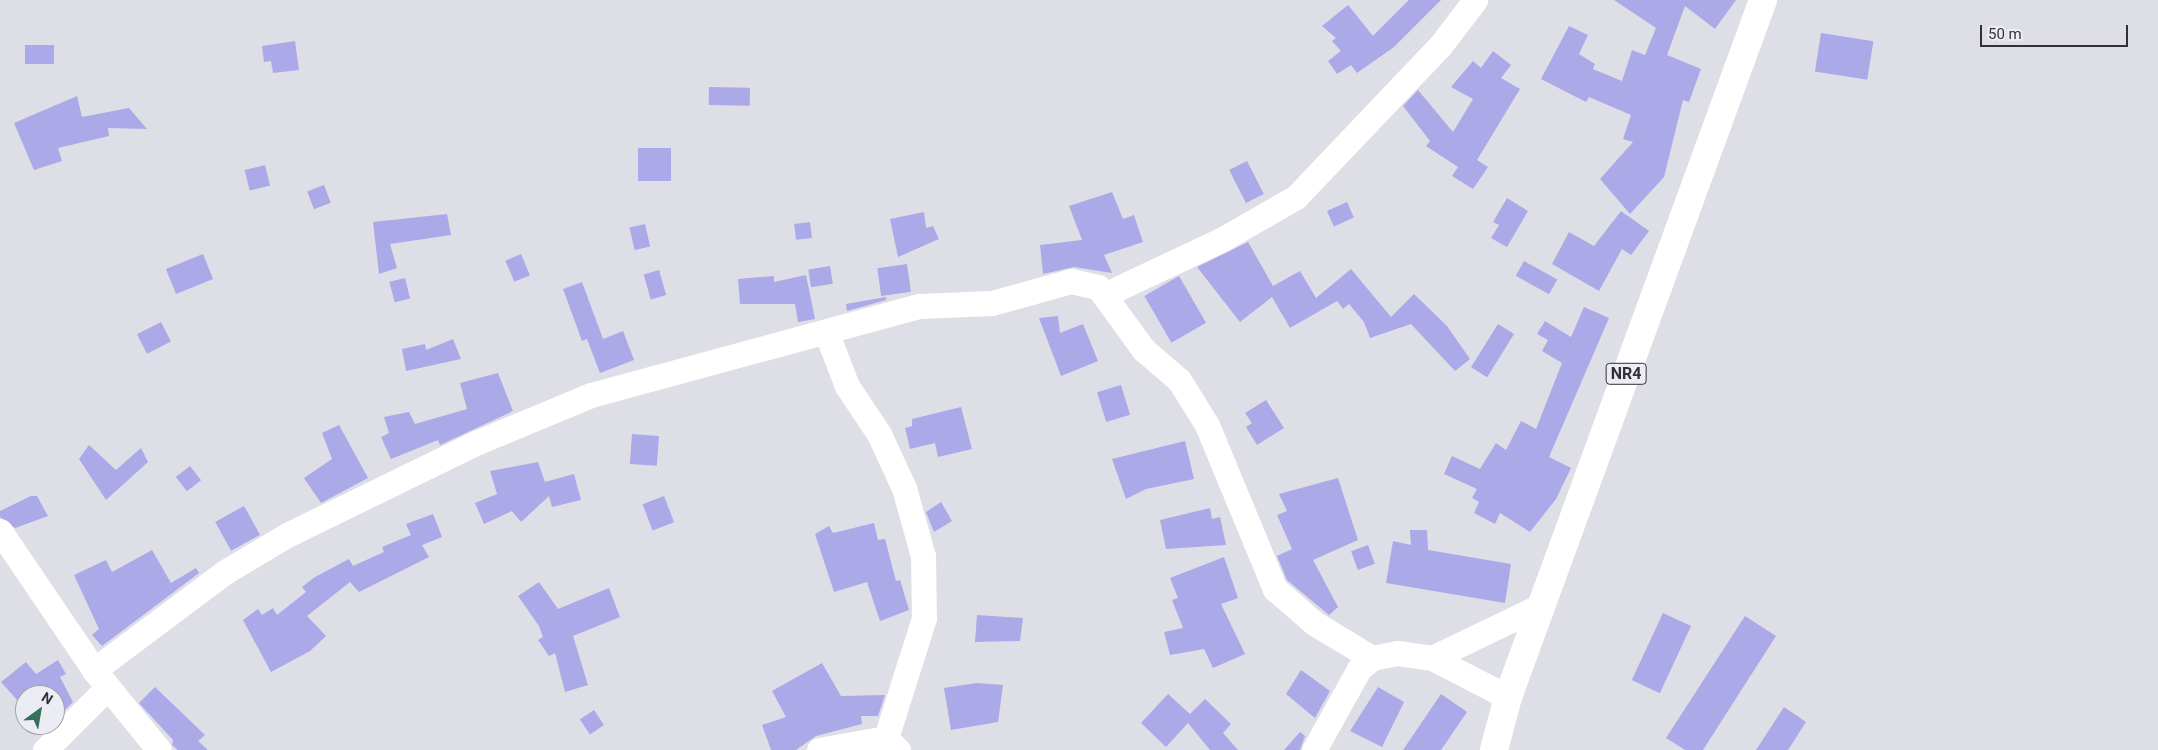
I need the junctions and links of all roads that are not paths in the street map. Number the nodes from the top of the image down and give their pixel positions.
1 (1475, 0) edge
2 (1763, 0) edge
3 (1104, 295) junction
4 (827, 334) junction
5 (0, 531) edge
6 (1542, 605) junction
7 (1372, 658) junction
8 (1432, 658) junction
9 (101, 679) junction
10 (1508, 696) junction
11 (892, 744) edge
12 (45, 750) edge
13 (159, 750) edge
14 (819, 750) edge
15 (1314, 750) edge
16 (1494, 750) edge

1 - 3 street
2 - 6 highway, NR4
3 - 4 street
3 - 7 street
4 - 9 street
4 - 11 street
5 - 9 street
6 - 8 street
6 - 10 highway, NR4
7 - 8 street
7 - 15 street
8 - 10 street
9 - 12 street
9 - 13 street
10 - 16 highway, NR4
11 - 14 street

